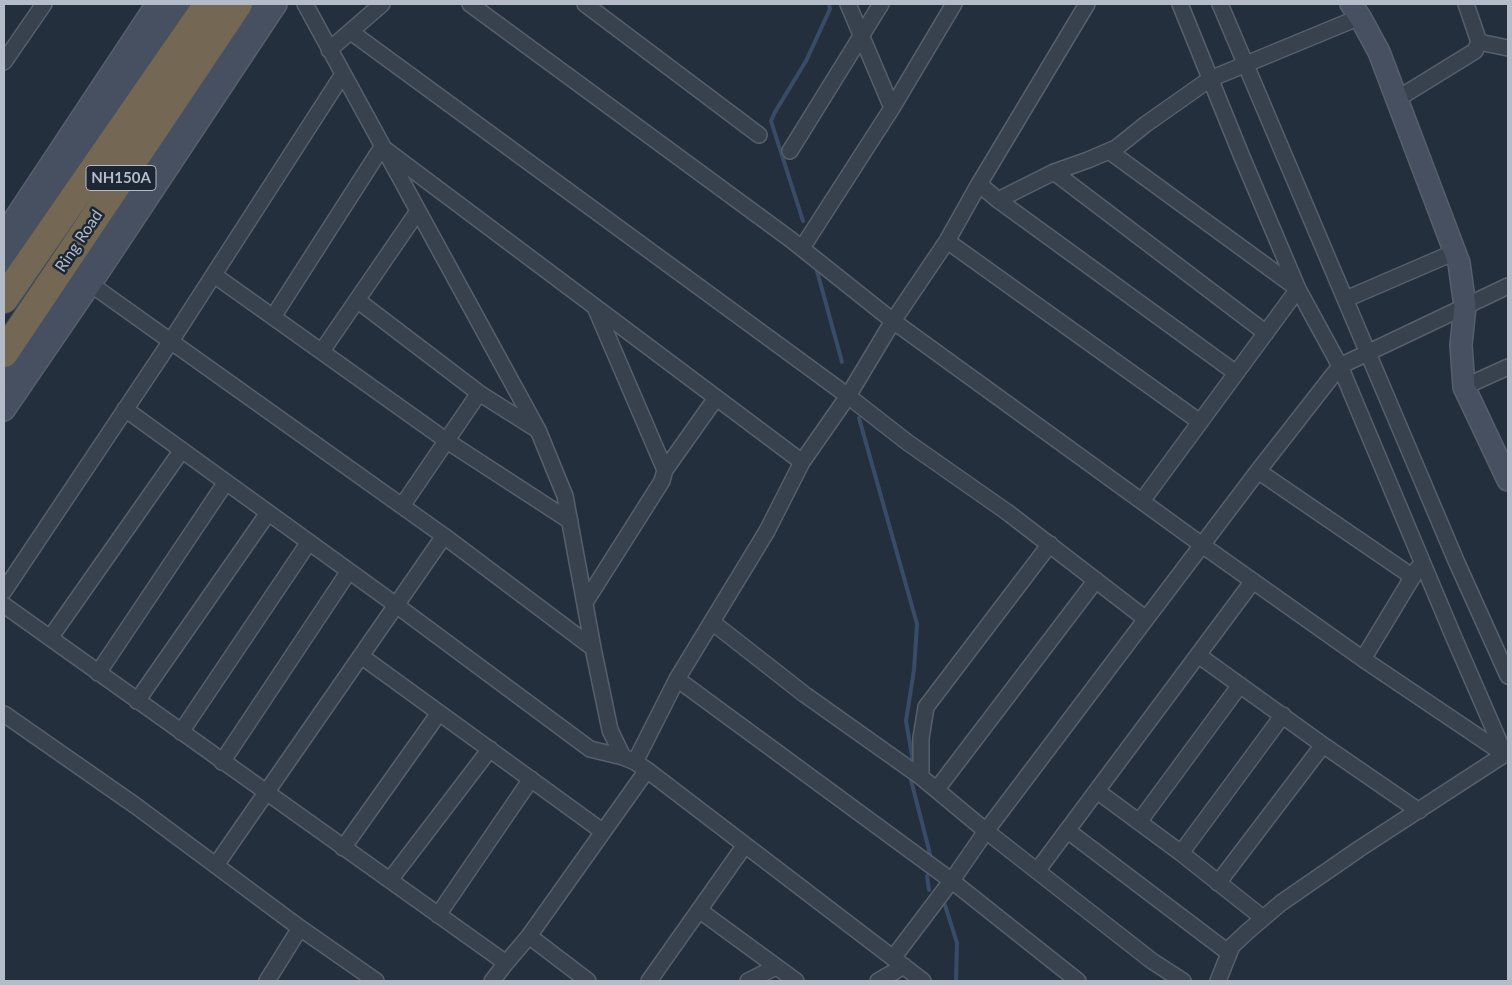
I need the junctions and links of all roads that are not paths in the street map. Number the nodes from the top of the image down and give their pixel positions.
1 (44, 4) edge
2 (157, 4) edge
3 (178, 4) edge
4 (208, 4) edge
5 (238, 4) edge
6 (256, 4) edge
7 (276, 4) edge
8 (305, 4) edge
9 (382, 4) edge
10 (470, 4) edge
11 (585, 4) edge
12 (848, 4) edge
13 (881, 4) edge
14 (954, 4) edge
15 (1087, 4) edge
16 (1180, 4) edge
17 (1220, 4) edge
18 (1466, 4) edge
19 (1355, 10) edge
20 (351, 32) junction
21 (862, 34) junction
22 (1480, 42) junction
23 (1508, 48) edge
24 (329, 50) junction
25 (4, 62) edge
26 (1246, 64) junction
27 (343, 74) junction
28 (1210, 79) junction
29 (1396, 99) junction
30 (892, 108) junction
31 (759, 135) dead end
32 (382, 147) junction
33 (790, 151) dead end
34 (1109, 151) junction
35 (1054, 172) junction
36 (978, 184) junction
37 (998, 200) junction
38 (418, 211) junction
39 (14, 237) edge
40 (947, 241) junction
41 (802, 248) junction
42 (1454, 252) junction
43 (4, 265) edge
44 (214, 275) junction
45 (83, 278) junction
46 (1508, 286) edge
47 (1298, 289) junction
48 (4, 299) edge
49 (1346, 299) junction
50 (357, 300) junction
51 (594, 305) junction
52 (1465, 306) junction
53 (273, 317) junction
54 (893, 321) junction
55 (1266, 333) junction
56 (171, 341) junction
57 (322, 351) junction
58 (4, 353) edge
59 (1369, 353) junction
60 (1340, 366) junction
61 (1508, 367) edge
62 (1236, 373) junction
63 (4, 378) edge
64 (1464, 387) junction
65 (479, 393) junction
66 (848, 396) junction
67 (716, 398) junction
68 (125, 409) junction
69 (4, 410) edge
70 (1200, 422) junction
71 (538, 430) junction
72 (447, 441) junction
73 (182, 450) junction
74 (802, 462) junction
75 (665, 470) junction
76 (1258, 471) junction
77 (1508, 480) edge
78 (226, 482) junction
79 (1142, 501) junction
80 (402, 506) junction
81 (268, 513) junction
82 (570, 521) junction
83 (444, 536) junction
84 (309, 542) junction
85 (1050, 544) junction
86 (1202, 545) junction
87 (1422, 562) junction
88 (349, 571) junction
89 (1413, 577) junction
90 (1096, 580) junction
91 (1253, 581) junction
92 (4, 591) edge
93 (586, 601) junction
94 (4, 605) edge
95 (396, 605) junction
96 (1146, 619) junction
97 (712, 622) junction
98 (50, 638) junction
99 (593, 648) junction
100 (1198, 655) junction
101 (361, 656) junction
102 (1364, 659) junction
103 (98, 672) junction
104 (1508, 676) edge
105 (677, 679) junction
106 (1240, 685) junction
107 (137, 701) junction
108 (439, 712) junction
109 (4, 714) edge
110 (1283, 715) junction
111 (181, 732) junction
112 (1323, 745) junction
113 (490, 749) junction
114 (1507, 756) edge
115 (222, 762) junction
116 (635, 763) junction
117 (922, 777) junction
118 (531, 779) junction
119 (936, 789) junction
120 (1097, 790) junction
121 (266, 793) junction
122 (1419, 811) junction
123 (1139, 822) junction
124 (602, 831) junction
125 (986, 831) junction
126 (1068, 831) junction
127 (745, 845) junction
128 (343, 848) junction
129 (1181, 853) junction
130 (216, 865) junction
131 (1037, 872) junction
132 (390, 880) junction
133 (952, 881) junction
134 (1218, 883) junction
135 (699, 910) junction
136 (438, 915) junction
137 (1263, 918) junction
138 (300, 928) junction
139 (529, 936) junction
140 (1229, 953) junction
141 (898, 962) junction
142 (506, 963) junction
143 (776, 967) junction
144 (267, 981) edge
145 (376, 981) edge
146 (492, 981) edge
147 (588, 981) edge
148 (649, 981) edge
149 (748, 981) edge
150 (796, 981) edge
151 (878, 981) edge
152 (923, 981) edge
153 (1078, 981) edge
154 (1183, 981) edge
155 (1218, 981) edge

1 - 25 street
2 - 39 street
3 - 39 street
4 - 39 highway, Ring Road / NH150A
5 - 58 highway, Ring Road / NH150A
6 - 45 street
7 - 45 street
8 - 24 street
9 - 20 street
10 - 41 street
11 - 31 street
12 - 21 street
13 - 21 street
14 - 30 street
15 - 36 street
16 - 28 street
17 - 26 street
18 - 22 street
19 - 26 street
19 - 29 street
20 - 24 street
20 - 66 street
21 - 30 street
21 - 33 street
22 - 23 street
22 - 29 street
24 - 27 street
26 - 28 street
26 - 49 street
27 - 32 street
27 - 44 street
28 - 34 street
28 - 47 street
29 - 42 street
30 - 41 street
32 - 38 street
32 - 51 street
32 - 53 street
34 - 35 street
34 - 47 street
35 - 37 street
35 - 55 street
36 - 37 street
36 - 40 street
37 - 62 street
38 - 50 street
38 - 71 street
39 - 43 street
39 - 48 highway, Ring Road / NH150A
40 - 54 street
40 - 70 street
41 - 54 street
42 - 49 street
42 - 52 street
44 - 53 street
44 - 56 street
45 - 56 street
45 - 63 street
45 - 69 street
46 - 52 street
47 - 55 street
47 - 60 street
49 - 59 street
50 - 57 street
50 - 65 street
51 - 67 street
51 - 75 street
52 - 59 street
52 - 64 street
53 - 57 street
54 - 66 street
54 - 79 street
55 - 62 street
56 - 68 street
56 - 80 street
57 - 72 street
59 - 60 street
59 - 104 street
60 - 76 street
60 - 87 street
61 - 64 street
62 - 70 street
64 - 77 street
65 - 71 street
65 - 72 street
66 - 74 street
66 - 85 street
67 - 74 street
67 - 75 street
68 - 73 street
68 - 92 street
70 - 79 street
71 - 82 street
72 - 80 street
72 - 82 street
73 - 78 street
73 - 98 street
74 - 97 street
75 - 93 street
76 - 86 street
76 - 89 street
78 - 81 street
78 - 103 street
79 - 86 street
80 - 83 street
81 - 84 street
81 - 107 street
82 - 93 street
83 - 95 street
83 - 99 street
84 - 88 street
84 - 111 street
85 - 90 street
85 - 117 street
86 - 91 street
86 - 96 street
87 - 89 street
87 - 114 street
88 - 95 street
88 - 115 street
89 - 102 street
90 - 96 street
90 - 119 street
91 - 100 street
91 - 102 street
93 - 99 street
94 - 98 street
95 - 101 street
95 - 116 street
96 - 125 street
97 - 105 street
97 - 117 street
98 - 103 street
99 - 116 street
100 - 106 street
100 - 120 street
101 - 108 street
101 - 121 street
102 - 114 street
103 - 107 street
105 - 116 street
105 - 133 street
106 - 110 street
106 - 123 street
107 - 111 street
108 - 113 street
108 - 128 street
109 - 130 street
110 - 112 street
110 - 129 street
111 - 115 street
112 - 122 street
112 - 134 street
113 - 118 street
113 - 132 street
114 - 122 street
115 - 121 street
116 - 124 street
116 - 127 street
117 - 119 street
118 - 124 street
118 - 136 street
119 - 125 street
120 - 123 street
120 - 126 street
121 - 128 street
121 - 130 street
122 - 137 street
123 - 129 street
124 - 139 street
125 - 131 street
125 - 133 street
126 - 131 street
126 - 140 street
127 - 135 street
127 - 141 street
128 - 132 street
129 - 134 street
130 - 138 street
131 - 154 street
132 - 136 street
133 - 141 street
133 - 153 street
134 - 137 street
135 - 143 street
135 - 148 street
136 - 142 street
137 - 140 street
138 - 144 street
138 - 145 street
139 - 142 street
139 - 147 street
140 - 155 street
141 - 151 street
141 - 152 street
142 - 146 street
143 - 149 street
143 - 150 street

